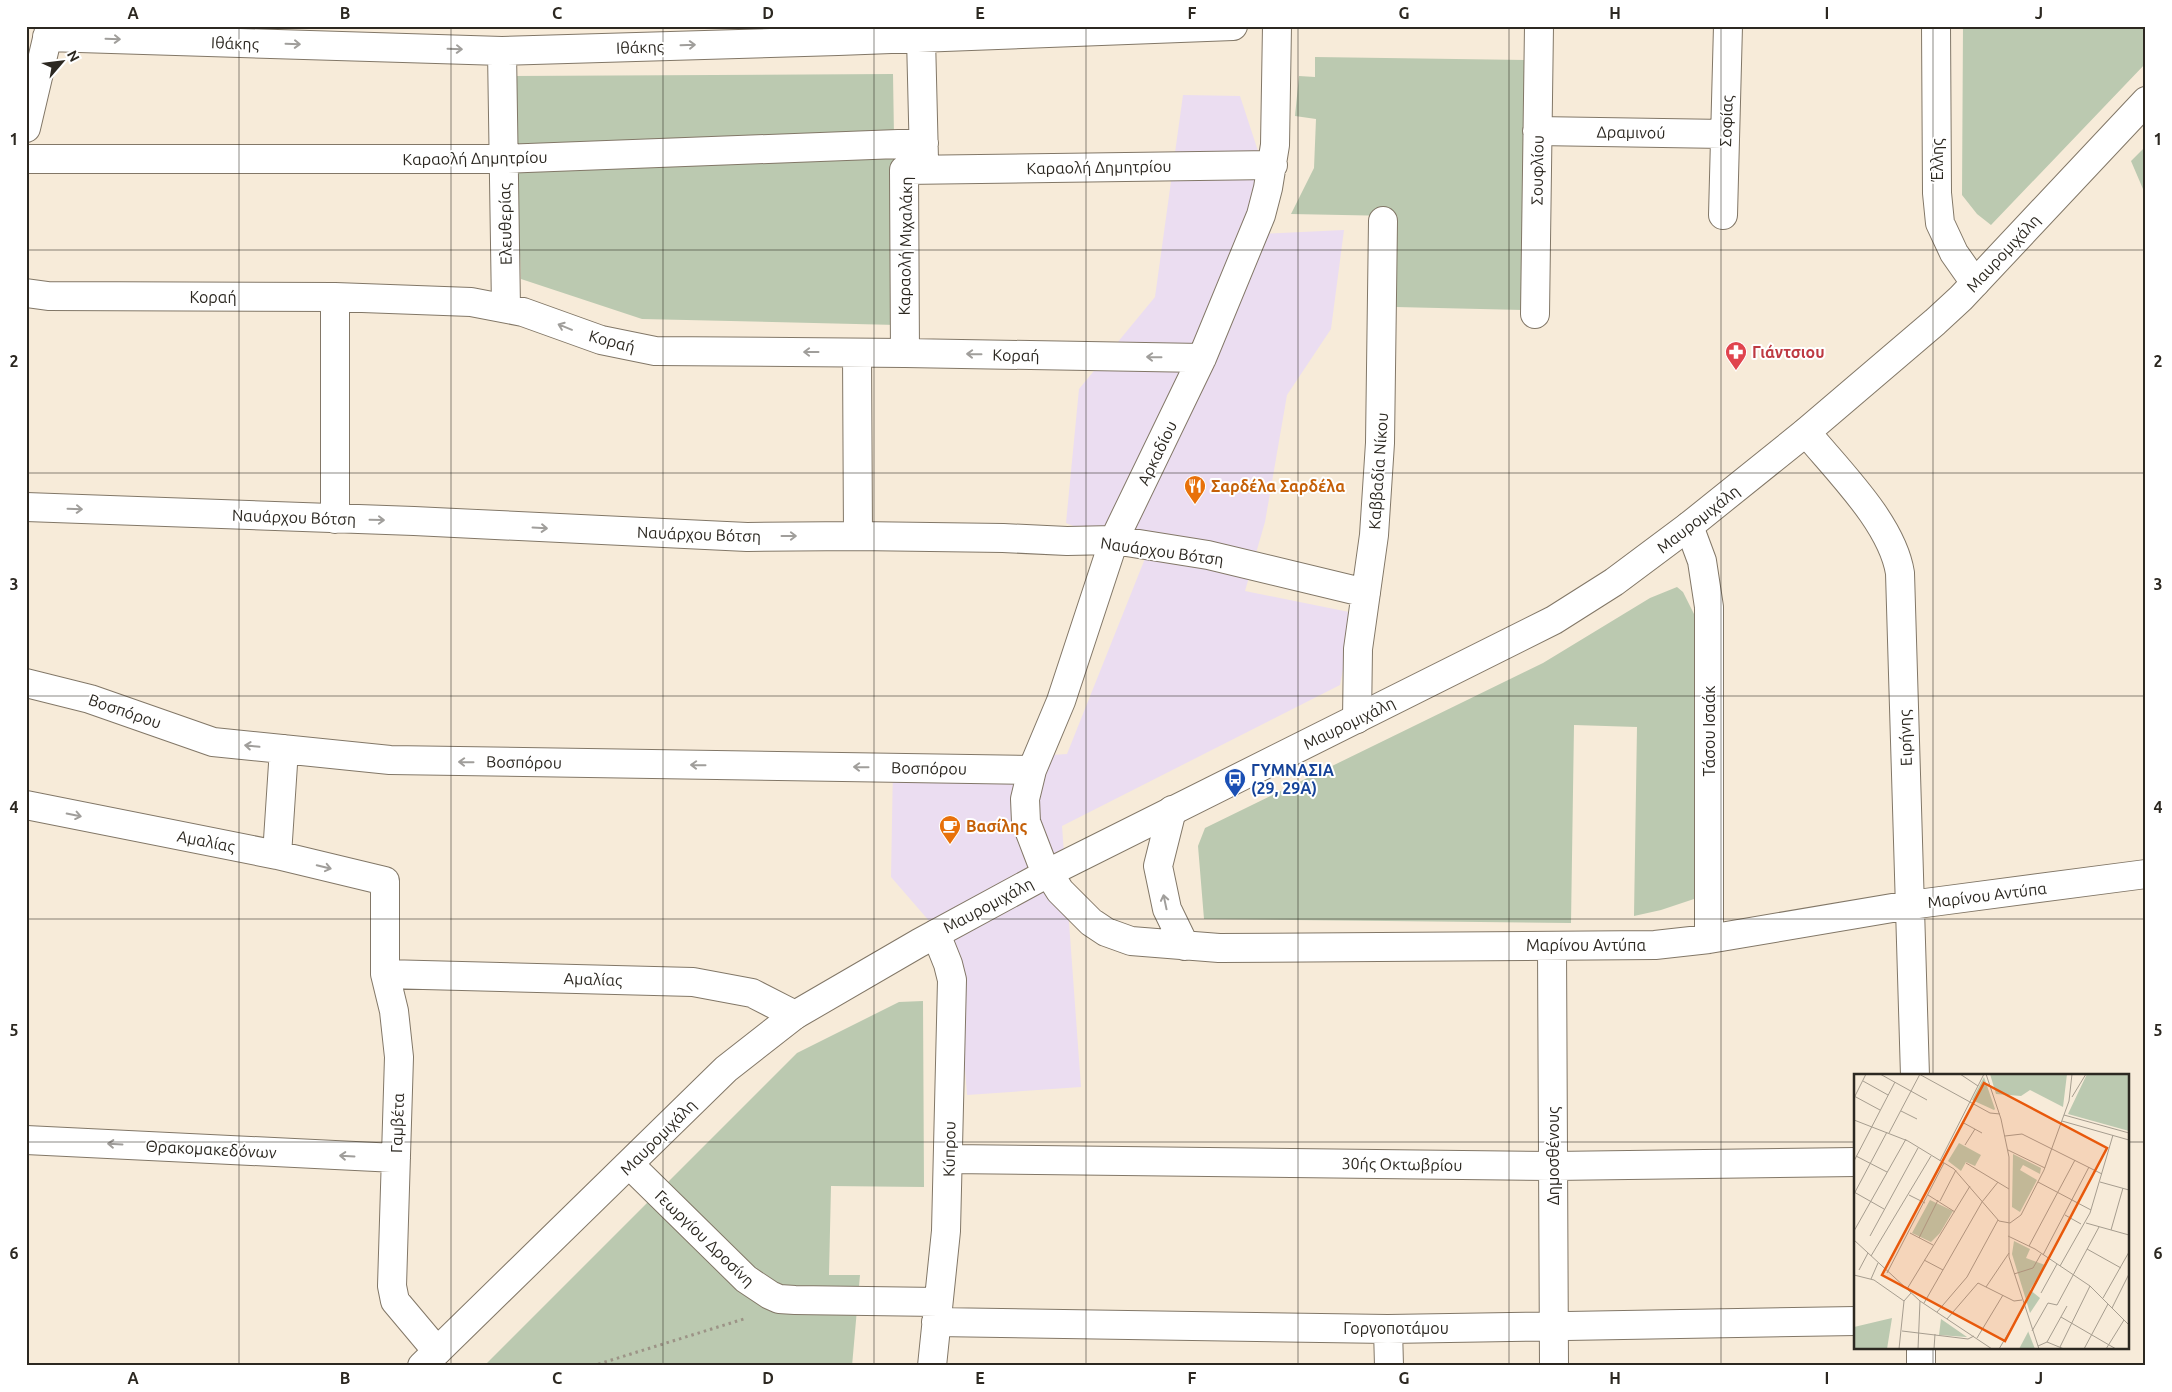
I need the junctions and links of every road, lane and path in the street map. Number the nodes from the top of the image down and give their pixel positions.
1 (1233, 26) edge
2 (1277, 26) edge
3 (1538, 26) edge
4 (1728, 26) edge
5 (1936, 26) edge
6 (48, 32) edge
7 (838, 34) edge
8 (921, 38) junction
9 (502, 51) junction
10 (2146, 101) edge
11 (26, 128) edge
12 (1537, 131) junction
13 (1726, 134) junction
14 (924, 156) junction
15 (26, 159) edge
16 (504, 159) junction
17 (1272, 165) junction
18 (1723, 215) dead end
19 (1383, 221) dead end
20 (1975, 283) junction
21 (26, 293) edge
22 (335, 298) junction
23 (506, 308) junction
24 (1535, 314) dead end
25 (857, 353) junction
26 (905, 353) junction
27 (1202, 358) junction
28 (1806, 432) junction
29 (26, 507) edge
30 (335, 519) junction
31 (1689, 526) junction
32 (858, 536) junction
33 (1114, 540) junction
34 (1366, 593) junction
35 (26, 683) edge
36 (1357, 719) junction
37 (284, 749) junction
38 (1032, 770) junction
39 (26, 805) edge
40 (1172, 810) junction
41 (277, 855) junction
42 (1048, 873) junction
43 (2146, 874) edge
44 (385, 881) joint
45 (1910, 905) junction
46 (936, 934) junction
47 (1709, 939) junction
48 (1185, 946) junction
49 (1552, 946) junction
50 (386, 974) junction
51 (794, 1014) junction
52 (1916, 1074) edge
53 (26, 1140) edge
54 (396, 1158) junction
55 (949, 1159) junction
56 (1854, 1162) edge
57 (630, 1165) junction
58 (1552, 1166) junction
59 (780, 1299) junction
60 (937, 1312) junction
61 (1854, 1321) edge
62 (1554, 1326) junction
63 (1388, 1329) junction
64 (1921, 1350) edge
65 (430, 1358) edge
66 (592, 1366) edge
67 (932, 1366) edge
68 (1389, 1366) edge
69 (1554, 1366) edge
70 (1921, 1366) edge

1 - 8 street, Ιθάκης
2 - 17 street, Αρκαδίου
3 - 12 street, Σουφλίου
4 - 13 street, Σοφίας
5 - 20 street, Έλλης
6 -> 9 street, Ιθάκης
6 - 11 street
7 - 8 street, Ιθάκης
9 -> 7 street, Ιθάκης
8 - 14 street
9 - 16 street, Ελευθερίας
10 - 20 street, Μαυρομιχάλη
12 - 13 street, Δραμινού
12 - 24 street, Σουφλίου
13 - 18 street, Σοφίας
14 - 16 street, Καραολή Δημητρίου
14 - 17 street, Καραολή Δημητρίου
14 - 26 street, Καραολή Μιχαλάκη
15 - 16 street, Καραολή Δημητρίου
16 - 23 street, Ελευθερίας
17 - 27 street, Αρκαδίου
19 - 34 street, Καββαδία Νίκου
20 - 28 street, Μαυρομιχάλη
21 - 22 street, Κοραή
22 - 23 street, Κοραή
22 - 30 street
25 -> 23 street, Κοραή
25 - 26 street, Κοραή
25 - 32 street
27 -> 26 street, Κοραή
27 - 33 street, Αρκαδίου
28 - 31 street, Μαυρομιχάλη
28 - 45 street, Ειρήνης
29 -> 30 street, Ναυάρχου Βότση
30 -> 32 street, Ναυάρχου Βότση
31 - 36 street, Μαυρομιχάλη
31 - 47 street, Τάσου Ισαάκ
32 - 33 street, Ναυάρχου Βότση
33 - 34 street, Ναυάρχου Βότση
33 - 38 street, Αρκαδίου
34 - 36 street, Καββαδία Νίκου
37 -> 35 street, Βοσπόρου
36 - 40 street, Μαυρομιχάλη
38 -> 37 street, Βοσπόρου
37 - 41 street
38 - 42 street, Αρκαδίου
39 -> 41 street, Αμαλίας
40 - 42 street, Μαυρομιχάλη
48 -> 40 street
41 -> 44 street, Αμαλίας
42 - 46 street, Μαυρομιχάλη
42 - 48 street, Μαρίνου Αντύπα
43 - 45 street, Μαρίνου Αντύπα
44 - 50 street, Γαμβέτα
45 - 47 street, Μαρίνου Αντύπα
45 - 52 street, Ειρήνης
46 - 51 street, Μαυρομιχάλη
46 - 55 street, Κύπρου
47 - 49 street, Μαρίνου Αντύπα
48 - 49 street, Μαρίνου Αντύπα
49 - 58 street, Δημοσθένους
50 - 51 street, Αμαλίας
50 - 54 street, Γαμβέτα
51 - 57 street, Μαυρομιχάλη
54 -> 53 street, Θρακομακεδόνων
54 - 65 street, Γαμβέτα
55 - 58 street, 30ής Οκτωβρίου
55 - 60 street, Κύπρου
56 - 58 street, 30ής Οκτωβρίου
57 - 59 street, Γεωργίου Δροσίνη
57 - 65 street, Μαυρομιχάλη
58 - 62 street, Δημοσθένους
59 - 60 street, Γεωργίου Δροσίνη
59 - 66 path
60 - 63 street, Γοργοποτάμου
60 - 67 street, Κύπρου
61 - 62 street, Γοργοποτάμου
62 - 63 street, Γοργοποτάμου
62 - 69 street, Δημοσθένους
63 - 68 street
64 - 70 street

